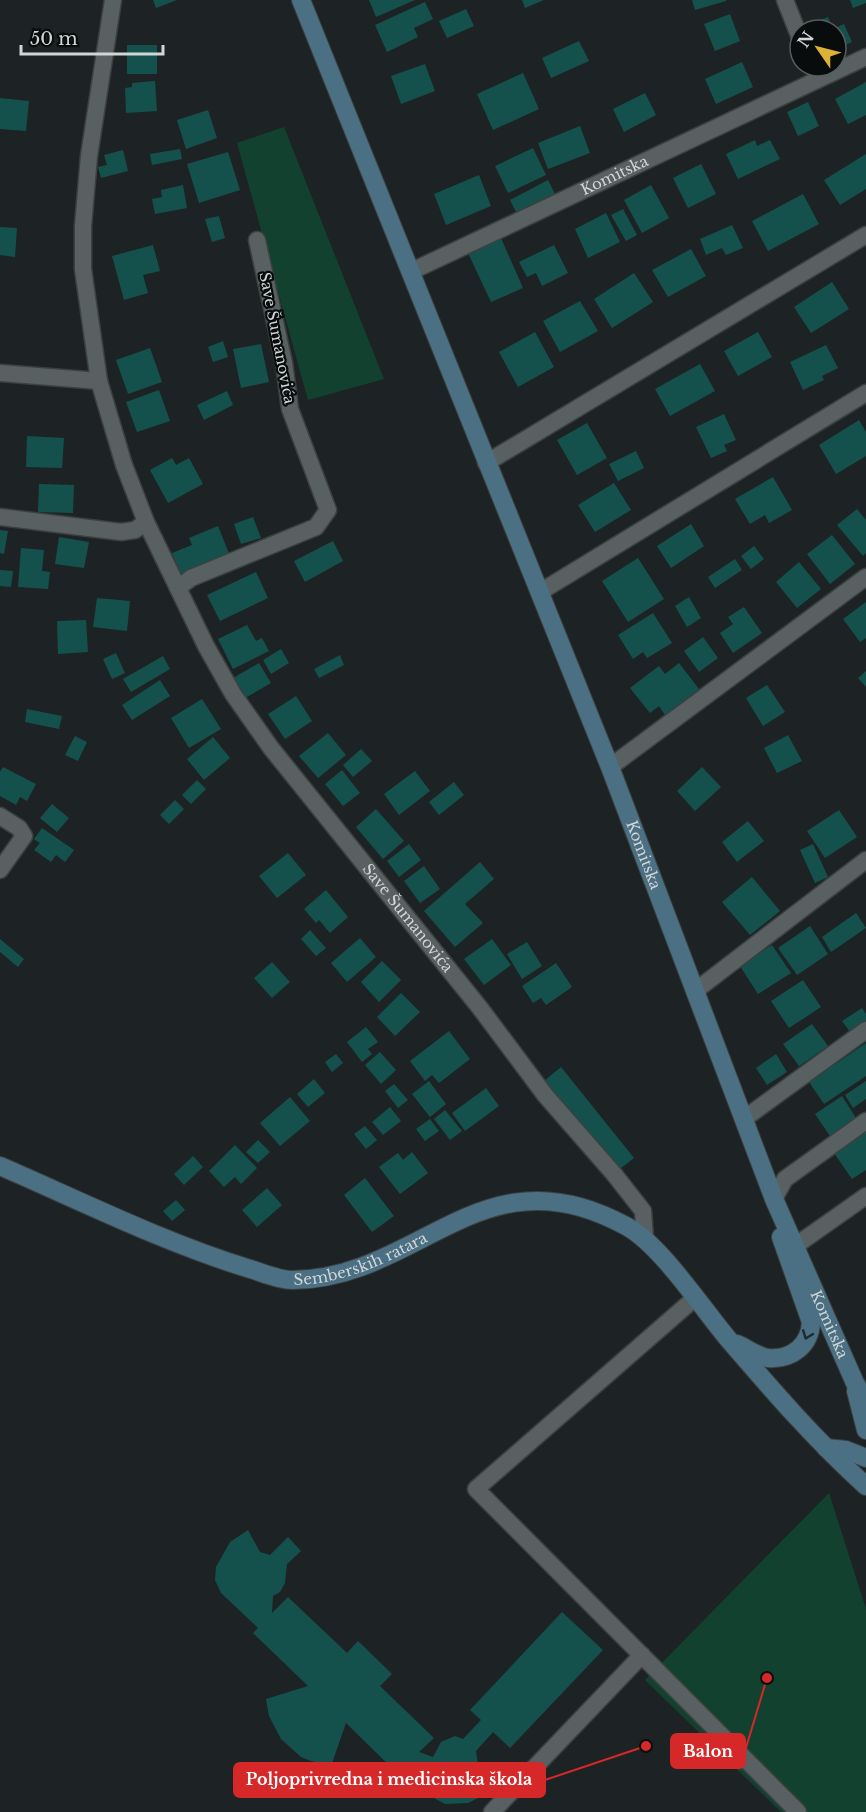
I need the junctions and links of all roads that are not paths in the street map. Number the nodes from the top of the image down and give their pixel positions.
1 (113, 0) edge
2 (301, 0) edge
3 (785, 0) edge
4 (792, 18) edge
5 (866, 57) edge
6 (848, 62) edge
7 (802, 78) edge
8 (866, 235) edge
9 (257, 240) dead end
10 (412, 271) junction
11 (0, 373) edge
12 (99, 381) junction
13 (866, 393) edge
14 (486, 463) junction
15 (0, 517) edge
16 (146, 522) junction
17 (866, 577) edge
18 (178, 588) junction
19 (540, 592) junction
20 (610, 767) junction
21 (0, 816) edge
22 (866, 860) edge
23 (0, 870) edge
24 (695, 992) junction
25 (866, 1029) edge
26 (745, 1118) junction
27 (866, 1121) edge
28 (0, 1166) edge
29 (866, 1196) edge
30 (774, 1199) junction
31 (645, 1238) junction
32 (795, 1246) junction
33 (695, 1298) junction
34 (730, 1341) junction
35 (855, 1383) junction
36 (866, 1401) edge
37 (866, 1430) edge
38 (826, 1448) junction
39 (866, 1458) edge
40 (866, 1486) edge
41 (642, 1656) junction
42 (492, 1812) edge
43 (798, 1812) edge

1 - 12 street, Save Šumanovića
2 - 10 main road, Komitska
3 - 4 street
5 - 6 street, Komitska
7 - 10 street, Komitska
8 - 14 street
9 - 18 street, Save Šumanovića
10 - 14 main road, Komitska
11 - 12 street
12 - 16 street, Save Šumanovića
13 - 19 street
14 - 19 main road, Komitska
15 - 16 street
16 - 18 street, Save Šumanovića
17 - 20 street
18 - 31 street, Save Šumanovića
19 - 20 main road, Komitska
20 - 24 main road, Komitska
21 - 23 street
22 - 24 street
24 - 26 main road, Komitska
25 - 26 street
26 - 30 main road, Komitska
27 - 30 street
28 - 31 main road, Semberskih ratara
29 - 32 street
30 - 32 main road, Komitska
30 -> 34 main road
31 - 33 main road, Semberskih ratara
32 - 35 main road, Komitska
33 - 34 main road, Semberskih ratara
33 - 41 street
34 - 38 main road, Semberskih ratara
35 - 36 main road, Komitska
35 - 37 main road
38 - 39 main road
38 - 40 main road, Semberskih ratara
41 - 42 street
41 - 43 street

